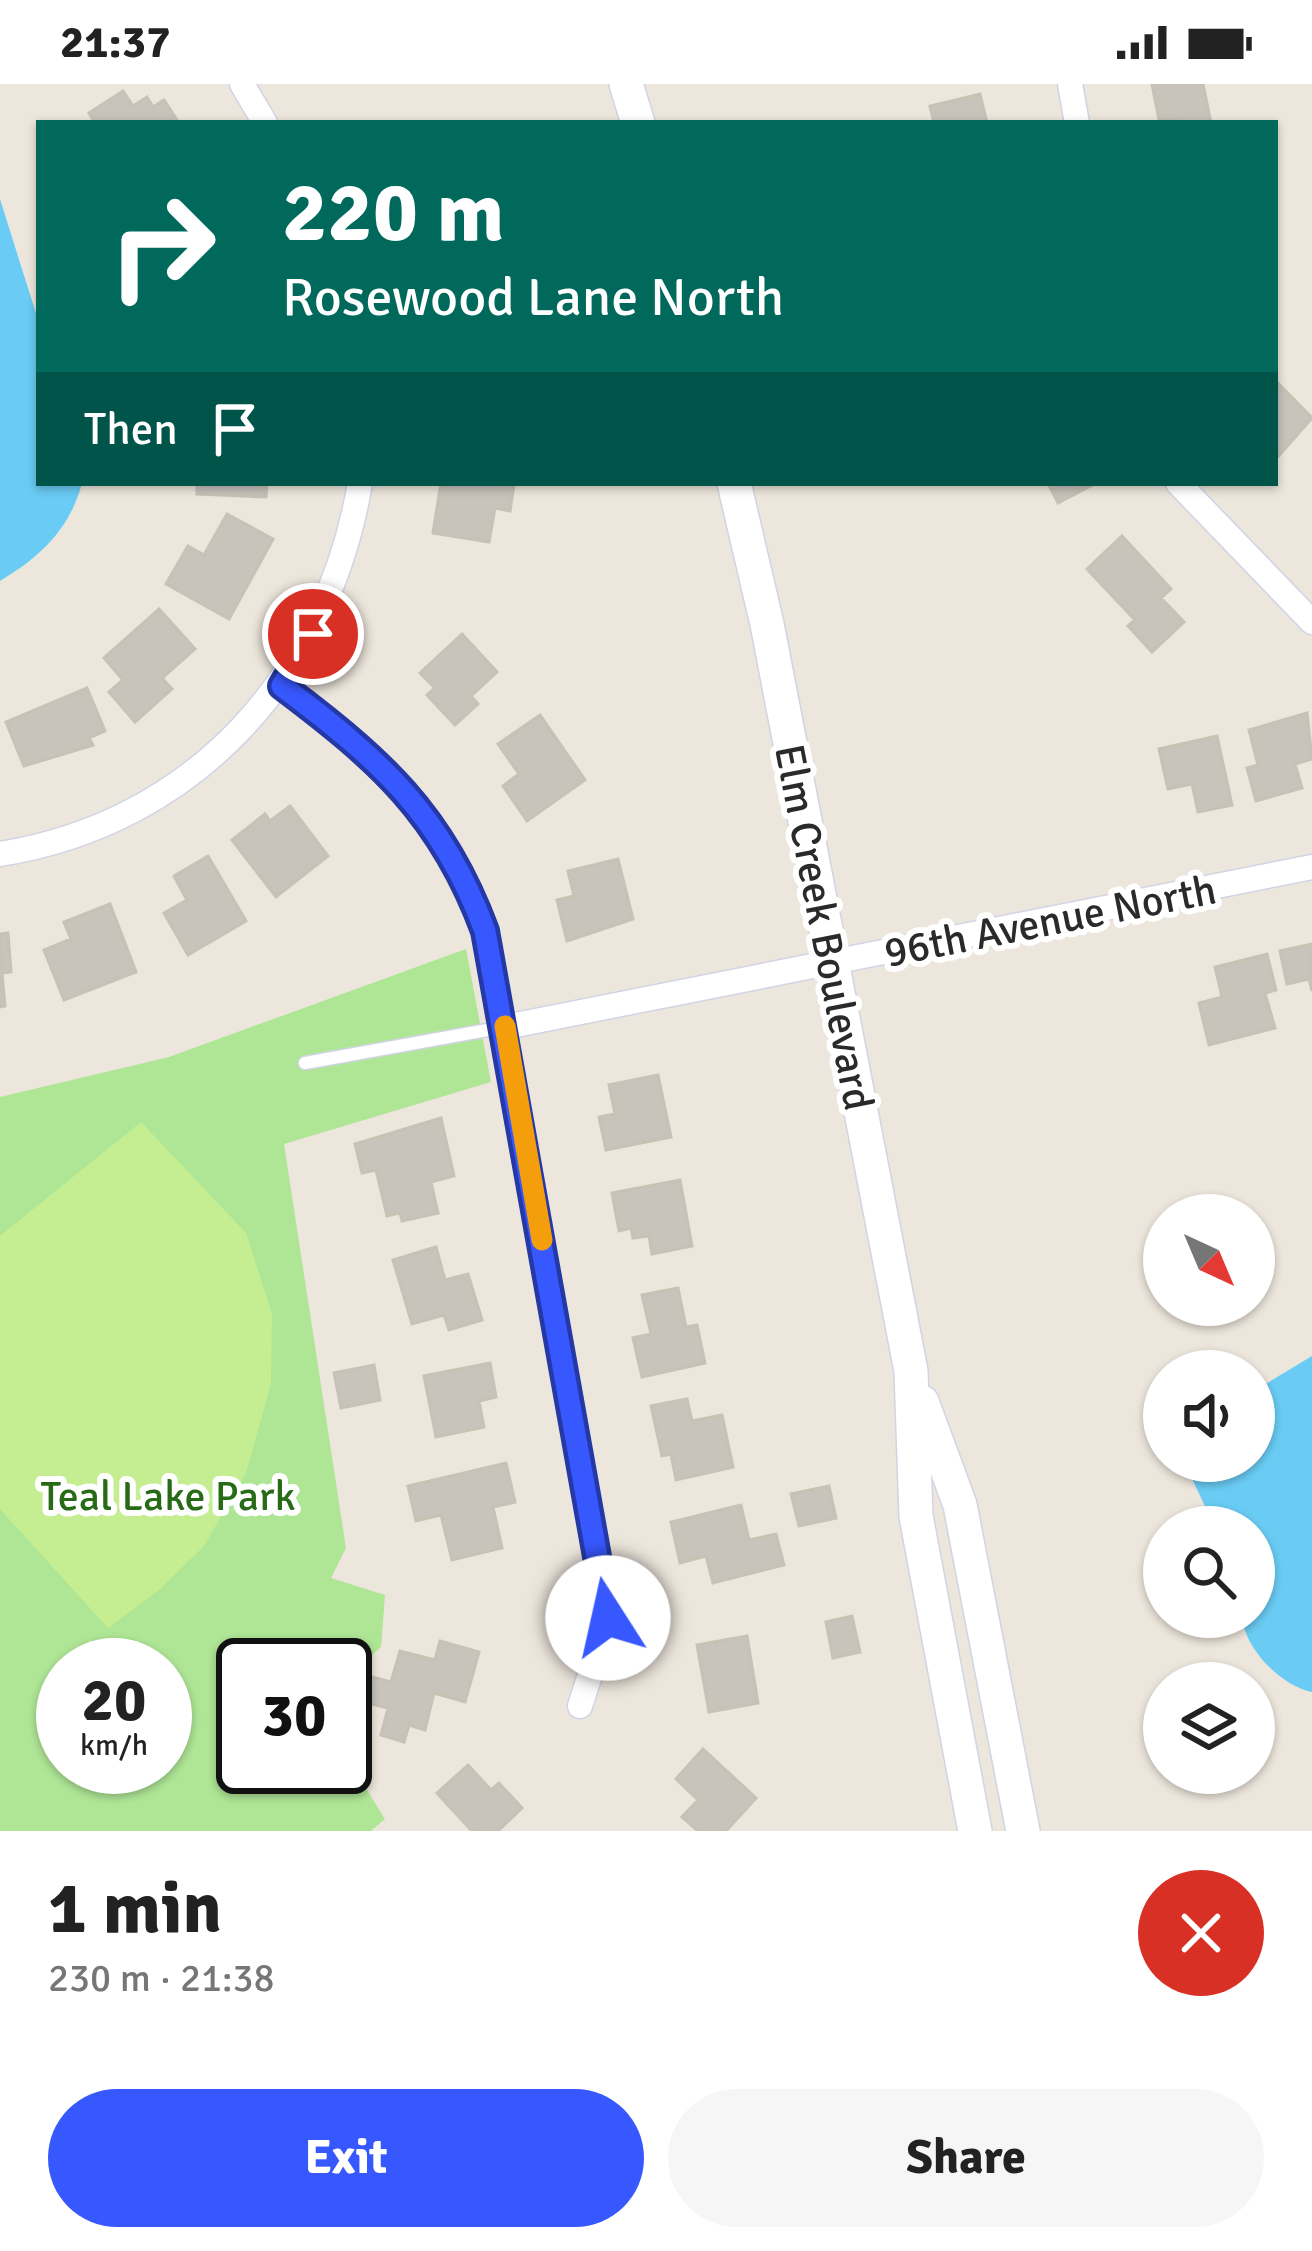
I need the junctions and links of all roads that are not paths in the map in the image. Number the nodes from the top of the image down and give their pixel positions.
1 (242, 84) edge
2 (626, 84) edge
3 (1070, 84) edge
4 (263, 120) edge
5 (637, 120) edge
6 (1076, 120) edge
7 (359, 486) edge
8 (735, 486) edge
9 (1181, 486) edge
10 (1312, 622) edge
11 (282, 686) junction
12 (0, 854) edge
13 (1312, 867) edge
14 (833, 964) junction
15 (505, 1027) junction
16 (304, 1063) dead end
17 (911, 1372) junction
18 (580, 1706) dead end
19 (975, 1831) edge
20 (1023, 1831) edge

1 - 4 street
2 - 5 main road
3 - 6 street
7 - 11 street
8 - 14 main road, Elm Creek Boulevard
9 - 10 street
11 - 12 street
11 - 15 street
13 - 14 street, 96th Avenue North
14 - 15 street, 96th Avenue North
14 - 17 main road, Elm Creek Boulevard
15 - 16 lane
15 - 18 street
17 - 19 main road, Elm Creek Boulevard
17 - 20 main road, Elm Creek Boulevard

